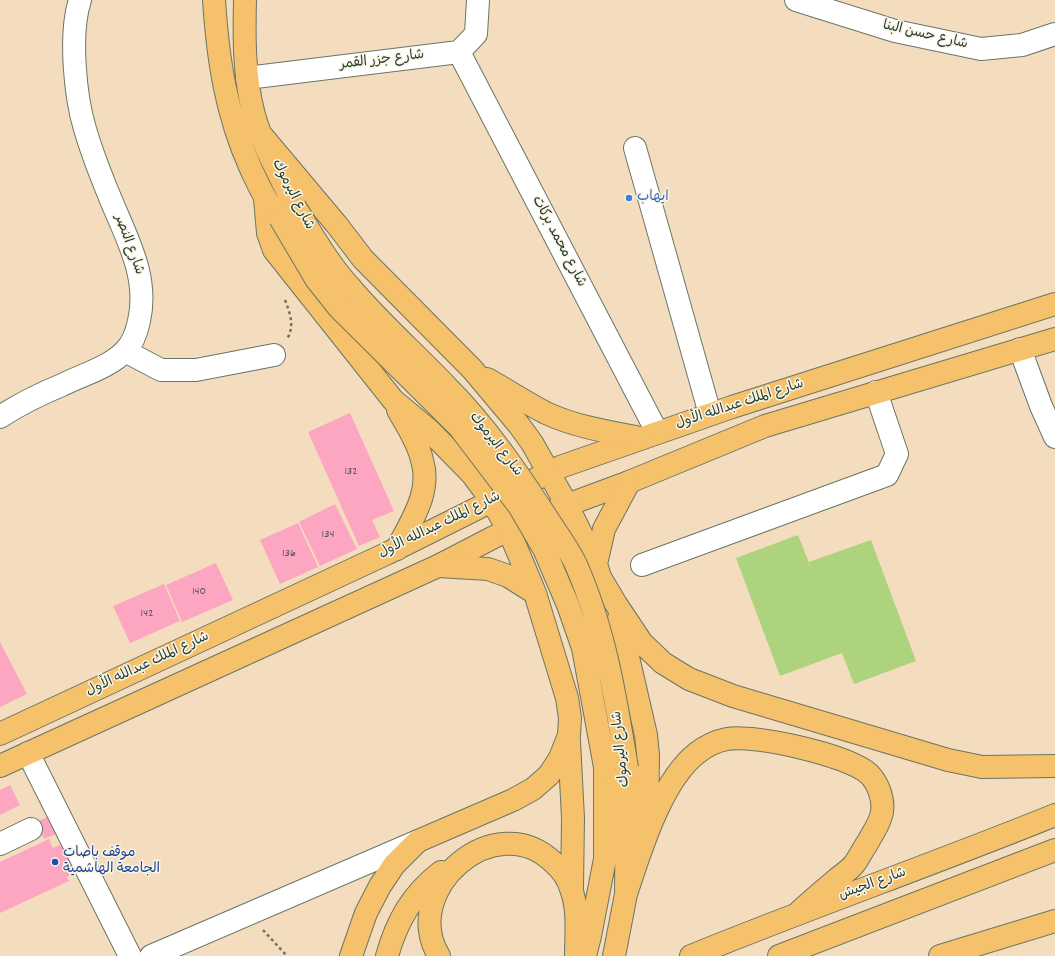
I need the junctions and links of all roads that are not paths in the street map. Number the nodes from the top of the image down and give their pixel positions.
1 (80, 0) edge
2 (94, 0) edge
3 (214, 0) edge
4 (244, 0) edge
5 (478, 0) edge
6 (796, 0) edge
7 (1055, 34) edge
8 (75, 48) junction
9 (459, 52) junction
10 (247, 78) junction
11 (263, 137) junction
12 (635, 148) dead end
13 (265, 199) junction
14 (287, 213) junction
15 (1049, 303) edge
16 (1055, 339) edge
17 (1020, 349) junction
18 (278, 350) road end
19 (125, 351) junction
20 (472, 370) junction
21 (876, 392) junction
22 (393, 400) junction
23 (710, 414) junction
24 (0, 417) edge
25 (649, 435) junction
26 (1055, 437) edge
27 (532, 443) junction
28 (549, 472) junction
29 (472, 474) junction
30 (629, 482) junction
31 (492, 501) junction
32 (567, 505) junction
33 (509, 531) junction
34 (397, 548) junction
35 (596, 564) junction
36 (642, 565) dead end
37 (438, 566) junction
38 (535, 593) junction
39 (616, 604) junction
40 (0, 734) edge
41 (569, 735) junction
42 (28, 754) junction
43 (0, 766) edge
44 (1055, 766) edge
45 (1055, 815) edge
46 (31, 829) dead end
47 (646, 834) junction
48 (418, 841) junction
49 (0, 844) edge
50 (1055, 850) edge
51 (470, 856) junction
52 (572, 890) junction
53 (626, 894) junction
54 (798, 912) junction
55 (1055, 921) edge
56 (813, 942) junction
57 (587, 946) edge
58 (615, 948) edge
59 (130, 956) edge
60 (151, 956) edge
61 (351, 956) edge
62 (387, 956) edge
63 (438, 956) edge
64 (576, 956) edge
65 (691, 956) edge
66 (779, 956) edge
67 (791, 956) edge
68 (940, 956) edge

1 - 8 street, شارع النصر
2 - 8 street, شارع النصر
3 - 13 main road, شارع اليرموك
4 - 10 main road, شارع اليرموك
5 - 9 street
6 - 7 street, شارع حسن البنا
8 - 19 street, شارع النصر
9 - 10 street, شارع جزر القمر
9 - 25 street, شارع محمد بركات
10 - 11 main road, شارع اليرموك
11 - 14 main road, شارع اليرموك
11 - 20 main road
12 - 23 street
13 - 14 main road, شارع اليرموك
13 - 22 main road
14 - 53 main road, شارع اليرموك, bridge
14 - 57 main road, شارع اليرموك, bridge
15 - 23 main road, شارع الملك عبدالله الأول
16 - 17 main road, شارع الملك عبدالله الأول
17 - 21 main road, شارع الملك عبدالله الأول
17 - 26 street
18 - 19 street
19 - 24 street, شارع النصر
20 - 25 main road
20 - 27 main road
21 - 30 main road, شارع الملك عبدالله الأول
21 - 36 street
22 - 29 main road
22 - 34 main road
23 - 25 main road, شارع الملك عبدالله الأول
25 - 28 main road, شارع الملك عبدالله الأول
27 - 28 main road
27 - 29 main road
28 - 31 main road, شارع الملك عبدالله الأول
28 - 32 main road
29 - 31 main road
30 - 32 main road, شارع الملك عبدالله الأول
30 - 35 main road
31 - 33 main road
31 - 34 main road, شارع الملك عبدالله الأول
32 - 33 main road, شارع الملك عبدالله الأول
32 - 35 main road
33 - 37 main road, شارع الملك عبدالله الأول
33 - 38 main road
34 - 40 main road, شارع الملك عبدالله الأول
35 - 39 main road
37 - 38 main road
37 - 42 main road, شارع الملك عبدالله الأول
38 - 41 main road
39 - 44 main road
39 - 47 main road
41 - 48 main road
41 - 52 main road
42 - 43 main road, شارع الملك عبدالله الأول
42 - 59 street
45 - 54 main road, شارع الجيش
46 - 49 street
47 - 53 main road
47 - 54 main road
48 - 60 street
48 - 61 main road
50 - 56 main road
51 - 52 main road
51 - 62 main road
51 - 63 main road
52 - 64 main road
53 - 58 main road, شارع اليرموك
54 - 65 main road, شارع الجيش
55 - 68 main road
56 - 66 main road
56 - 67 main road

